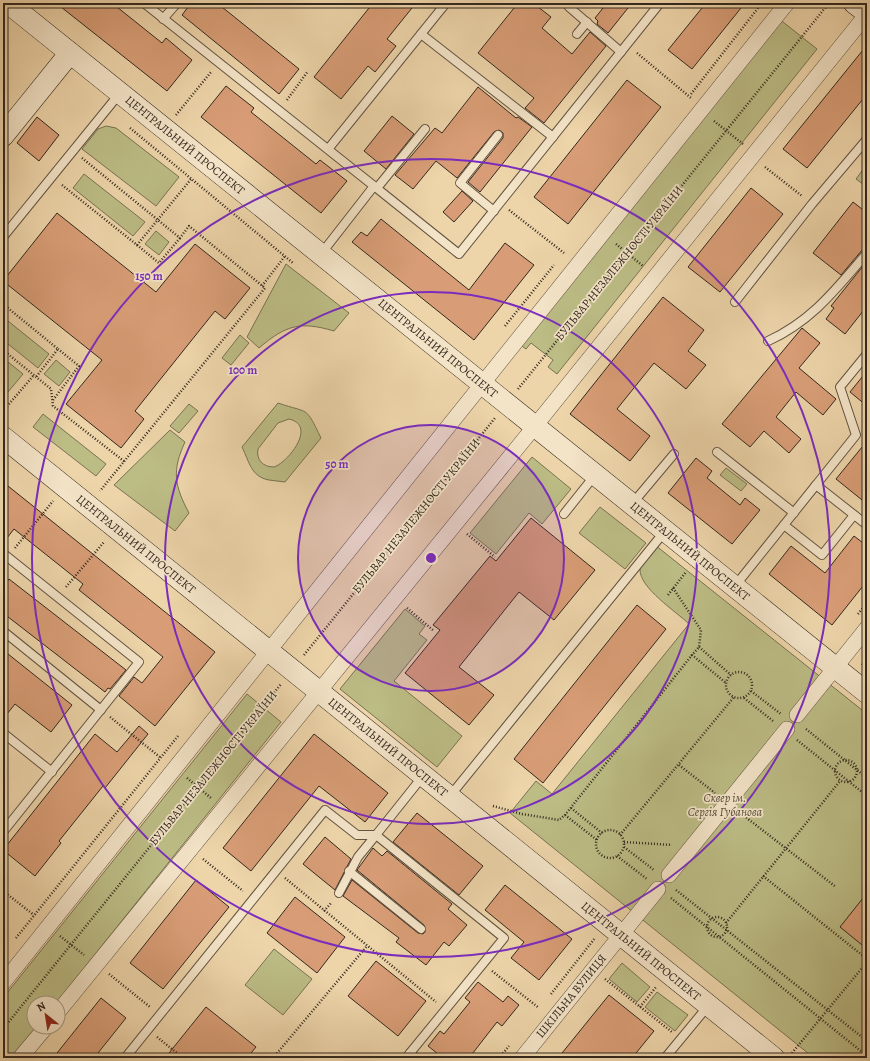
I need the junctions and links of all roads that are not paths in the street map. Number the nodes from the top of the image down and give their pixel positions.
1 (8, 3) edge
2 (144, 3) edge
3 (177, 3) edge
4 (572, 3) edge
5 (660, 3) edge
6 (787, 3) edge
7 (854, 3) edge
8 (441, 5) edge
9 (867, 14) edge
10 (163, 19) junction
11 (587, 22) junction
12 (421, 34) junction
13 (577, 34) dead end
14 (621, 52) junction
15 (70, 53) junction
16 (121, 93) junction
17 (425, 129) dead end
18 (498, 135) dead end
19 (3, 136) edge
20 (553, 137) junction
21 (867, 139) edge
22 (329, 148) junction
23 (376, 187) junction
24 (494, 211) junction
25 (3, 237) edge
26 (867, 253) edge
27 (321, 254) junction
28 (735, 302) dead end
29 (768, 341) dead end
30 (867, 354) edge
31 (488, 377) junction
32 (535, 426) junction
33 (4, 440) edge
34 (717, 452) dead end
35 (674, 454) dead end
36 (596, 475) junction
37 (816, 485) junction
38 (632, 504) junction
39 (794, 513) junction
40 (564, 514) dead end
41 (854, 515) junction
42 (784, 525) junction
43 (867, 525) edge
44 (665, 530) junction
45 (5, 557) edge
46 (735, 586) junction
47 (867, 628) edge
48 (3, 631) edge
49 (269, 651) junction
50 (836, 667) junction
51 (319, 691) junction
52 (867, 693) edge
53 (101, 710) junction
54 (3, 733) edge
55 (52, 772) junction
56 (424, 776) junction
57 (449, 796) junction
58 (3, 832) edge
59 (376, 835) junction
60 (349, 871) junction
61 (339, 893) dead end
62 (421, 929) dead end
63 (621, 935) junction
64 (3, 983) edge
65 (66, 1002) edge
66 (708, 1005) junction
67 (39, 1035) edge
68 (411, 1056) edge
69 (782, 1057) edge
70 (20, 1058) edge
71 (125, 1058) edge
72 (522, 1058) edge
73 (665, 1058) edge

1 - 15 street, ЦЕНТРАЛЬНИЙ ПРОСПЕКТ
2 - 10 lane
3 - 10 lane
4 - 11 lane
5 - 14 lane
6 - 31 street
7 - 9 street
8 - 12 lane
9 - 32 street
10 - 22 lane
11 - 13 lane
11 - 14 lane
12 - 20 lane
12 - 22 lane
14 - 20 lane
15 - 16 street, ЦЕНТРАЛЬНИЙ ПРОСПЕКТ
15 - 19 street
16 - 25 lane
16 - 27 street, ЦЕНТРАЛЬНИЙ ПРОСПЕКТ
17 - 23 lane
18 - 24 lane
20 - 24 lane
21 - 28 lane
22 - 23 lane
23 - 24 lane
23 - 27 lane
26 - 29 lane
27 - 31 street, ЦЕНТРАЛЬНИЙ ПРОСПЕКТ
30 - 37 lane
31 - 32 street, ЦЕНТРАЛЬНИЙ ПРОСПЕКТ
31 - 49 street
32 - 36 street, ЦЕНТРАЛЬНИЙ ПРОСПЕКТ
32 - 51 street
33 - 49 street, ЦЕНТРАЛЬНИЙ ПРОСПЕКТ
34 - 39 lane
35 - 38 lane
36 - 38 street, ЦЕНТРАЛЬНИЙ ПРОСПЕКТ
36 - 40 lane
37 - 39 lane
37 - 41 lane
38 - 44 street, ЦЕНТРАЛЬНИЙ ПРОСПЕКТ
39 - 42 lane
41 - 42 lane
41 - 43 lane
42 - 46 lane
44 - 46 street, ЦЕНТРАЛЬНИЙ ПРОСПЕКТ
44 - 57 lane
45 - 53 lane
46 - 50 street, ЦЕНТРАЛЬНИЙ ПРОСПЕКТ
47 - 50 street, ШКІЛЬНА ВУЛИЦЯ
48 - 53 lane
49 - 51 street, ЦЕНТРАЛЬНИЙ ПРОСПЕКТ
49 - 64 street
50 - 52 street, ЦЕНТРАЛЬНИЙ ПРОСПЕКТ
50 - 63 street, ШКІЛЬНА ВУЛИЦЯ
51 - 56 street, ЦЕНТРАЛЬНИЙ ПРОСПЕКТ
51 - 65 street
53 - 55 lane
54 - 55 lane
55 - 58 lane
56 - 57 street, ЦЕНТРАЛЬНИЙ ПРОСПЕКТ
56 - 59 lane
57 - 63 street, ЦЕНТРАЛЬНИЙ ПРОСПЕКТ
59 - 60 lane
59 - 68 lane
59 - 71 lane
60 - 61 lane
60 - 62 lane
63 - 66 street, ЦЕНТРАЛЬНИЙ ПРОСПЕКТ
63 - 72 street, ШКІЛЬНА ВУЛИЦЯ
66 - 69 street, ЦЕНТРАЛЬНИЙ ПРОСПЕКТ
66 - 73 lane
67 - 70 street

